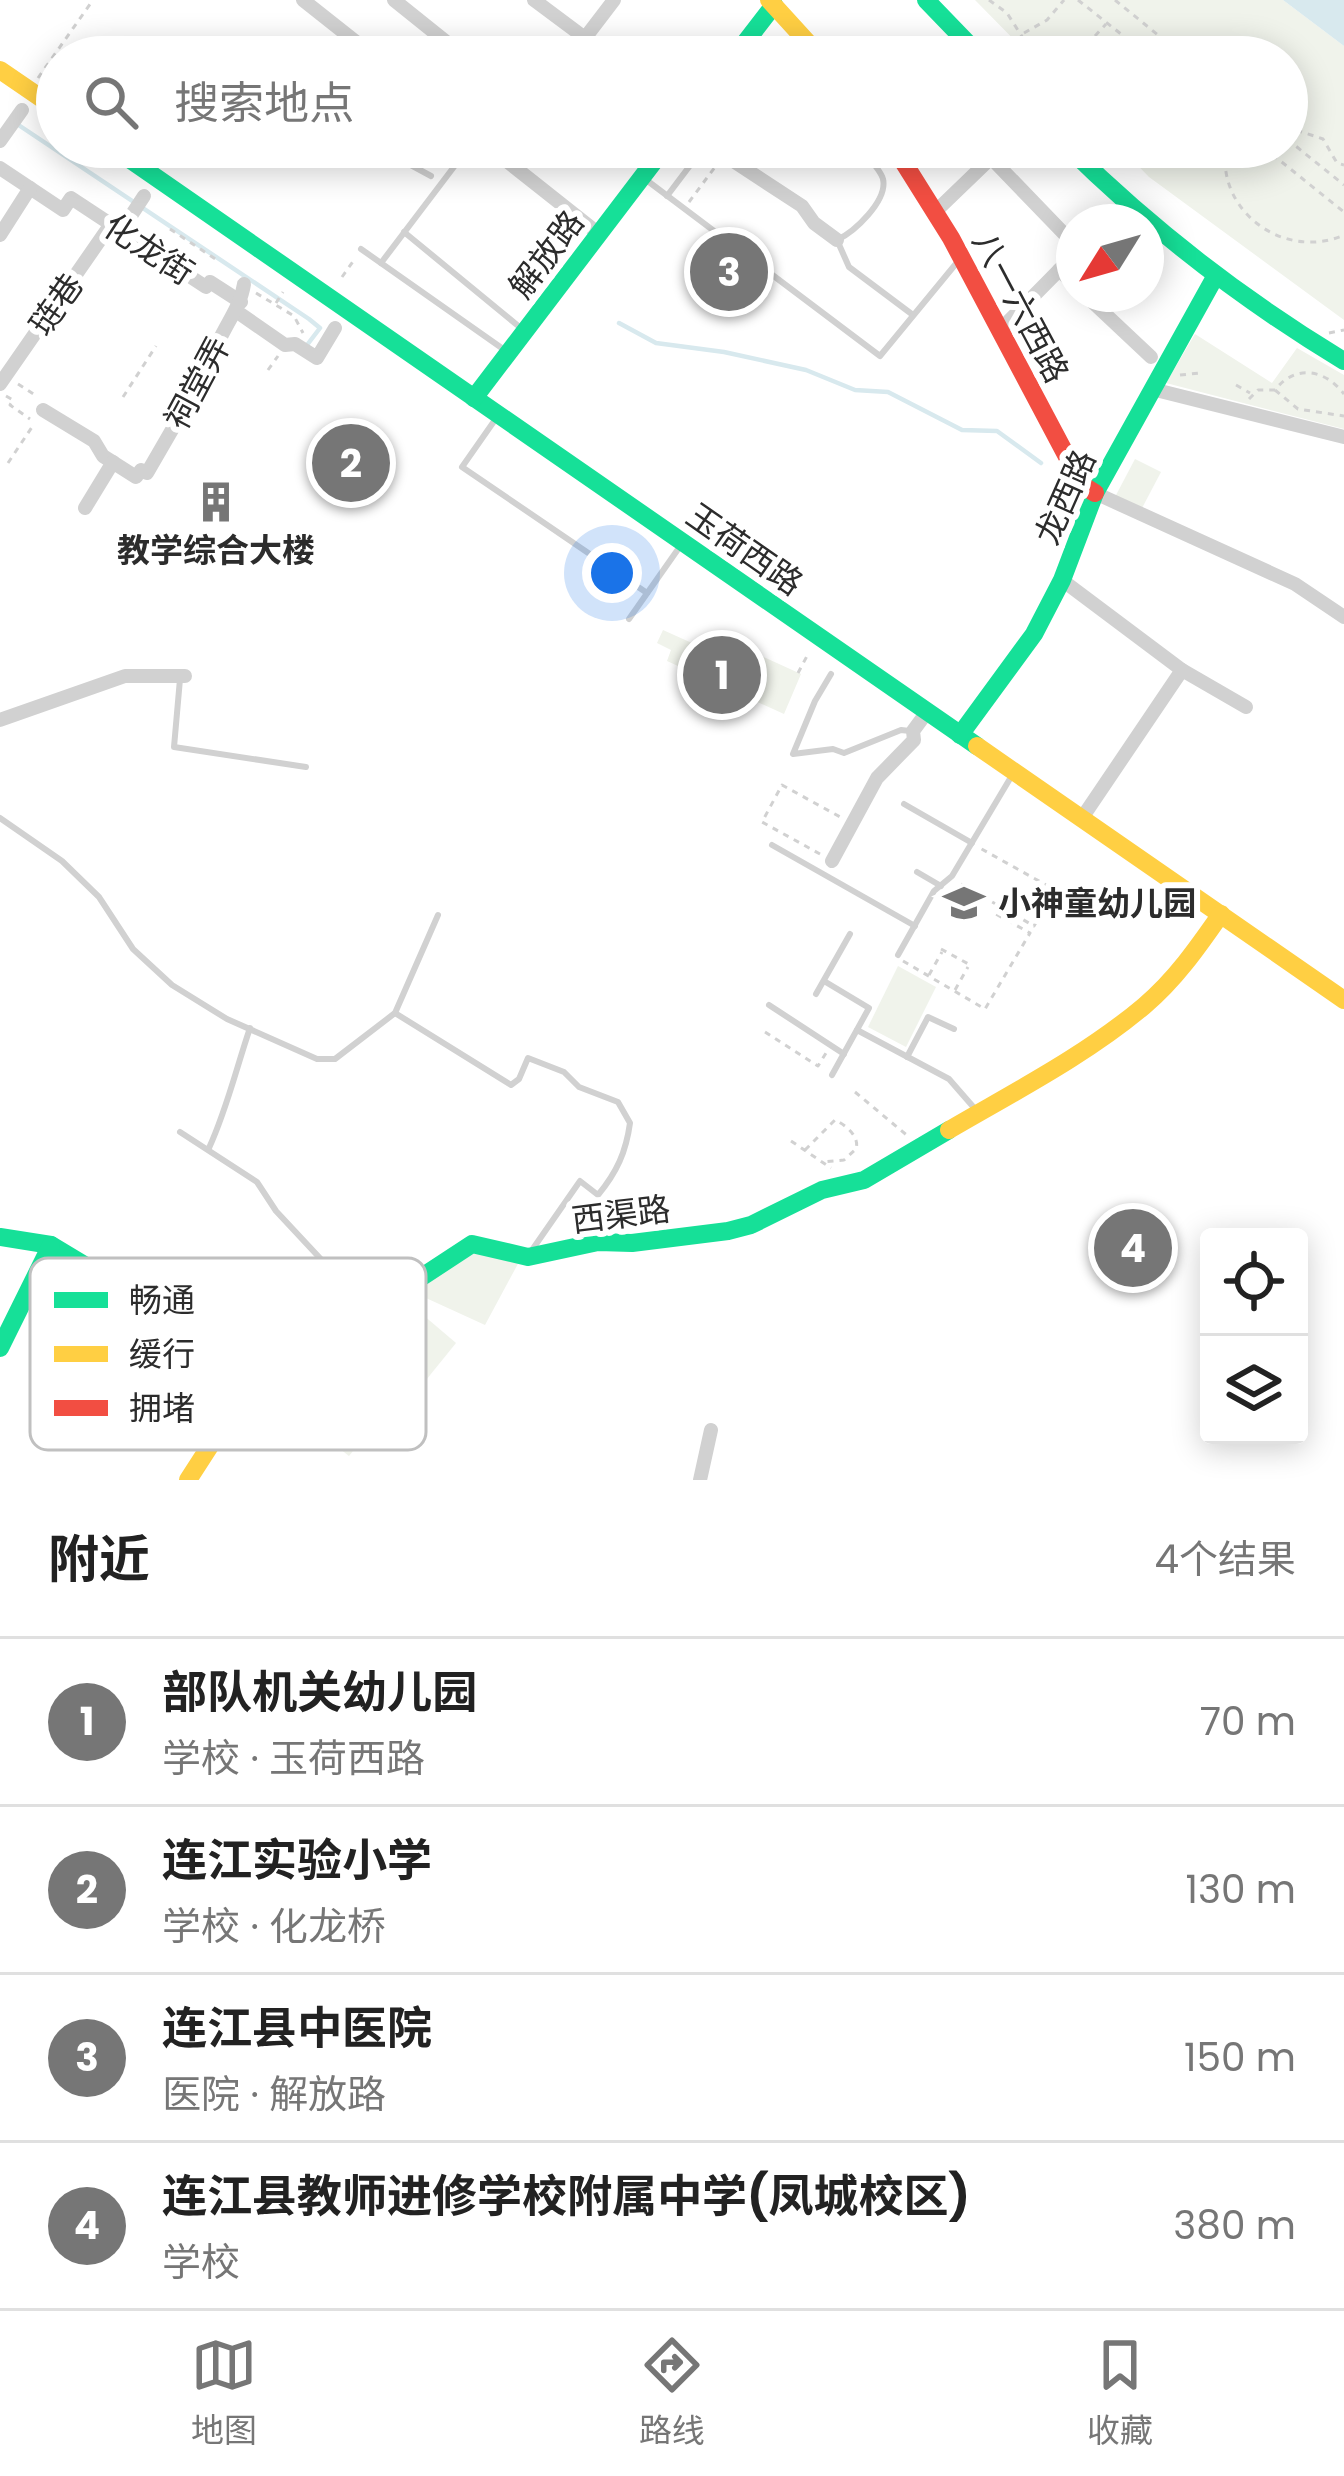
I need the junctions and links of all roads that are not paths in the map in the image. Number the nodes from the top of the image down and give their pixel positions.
1 (303, 0) edge
2 (394, 0) edge
3 (534, 0) edge
4 (614, 0) edge
5 (926, 0) edge
6 (771, 2) edge
7 (348, 36) edge
8 (439, 36) edge
9 (581, 36) edge
10 (586, 36) edge
11 (748, 36) edge
12 (802, 36) edge
13 (961, 36) edge
14 (0, 70) edge
15 (36, 94) edge
16 (20, 113) dead end
17 (4, 136) edge
18 (0, 168) edge
19 (142, 168) edge
20 (415, 168) edge
21 (449, 168) edge
22 (516, 168) edge
23 (649, 168) edge
24 (695, 168) edge
25 (742, 168) edge
26 (875, 168) edge
27 (908, 168) edge
28 (981, 168) edge
29 (1001, 168) edge
30 (1089, 168) edge
31 (431, 176) dead end
32 (642, 177) junction
33 (30, 188) junction
34 (667, 196) junction
35 (140, 202) dead end
36 (936, 211) junction
37 (1056, 225) edge
38 (116, 228) junction
39 (404, 232) junction
40 (599, 234) junction
41 (0, 235) edge
42 (837, 240) junction
43 (362, 249) road end
44 (962, 258) junction
45 (381, 262) junction
46 (1056, 273) edge
47 (1215, 277) junction
48 (241, 296) junction
49 (1103, 312) edge
50 (914, 315) junction
51 (335, 328) dead end
52 (1000, 330) junction
53 (525, 331) junction
54 (509, 352) junction
55 (1151, 357) dead end
56 (1344, 362) edge
57 (2, 384) edge
58 (1153, 388) junction
59 (474, 398) junction
60 (43, 410) road end
61 (499, 414) junction
62 (1344, 437) edge
63 (113, 462) junction
64 (1095, 493) junction
65 (85, 508) dead end
66 (683, 542) junction
67 (1062, 580) junction
68 (647, 593) junction
69 (1344, 617) edge
70 (629, 619) dead end
71 (1182, 670) junction
72 (832, 674) dead end
73 (183, 676) joint
74 (1246, 707) dead end
75 (927, 712) junction
76 (0, 720) edge
77 (913, 731) junction
78 (960, 735) junction
79 (306, 767) dead end
80 (1014, 772) junction
81 (904, 804) dead end
82 (0, 818) edge
83 (1082, 818) junction
84 (972, 843) junction
85 (772, 844) dead end
86 (832, 861) road end
87 (917, 872) dead end
88 (940, 886) junction
89 (1221, 914) junction
90 (438, 915) dead end
91 (915, 926) junction
92 (850, 934) dead end
93 (898, 955) road end
94 (824, 981) junction
95 (816, 994) dead end
96 (1344, 1000) edge
97 (769, 1005) dead end
98 (395, 1013) junction
99 (250, 1028) junction
100 (954, 1029) dead end
101 (857, 1030) junction
102 (844, 1054) junction
103 (907, 1057) junction
104 (832, 1075) dead end
105 (978, 1113) junction
106 (180, 1132) dead end
107 (209, 1148) junction
108 (0, 1237) edge
109 (51, 1245) junction
110 (528, 1256) junction
111 (45, 1258) edge
112 (73, 1258) edge
113 (321, 1258) edge
114 (426, 1273) edge
115 (30, 1287) edge
116 (0, 1348) edge
117 (710, 1430) dead end
118 (208, 1450) edge
119 (188, 1480) edge
120 (700, 1480) edge

1 - 7 street
2 - 8 street
3 - 9 street
4 - 10 street
5 - 13 street
6 - 11 street
6 - 12 street
14 - 15 street
16 - 17 street
18 - 33 street, 化龙街
19 - 59 street, 玉荷西路
20 - 31 lane
21 - 39 lane
22 - 40 street
23 - 32 street, 解放路
24 - 34 lane
25 - 42 street
26 - 42 lane
27 - 36 street, 八一六西路
28 - 36 street
29 - 37 street
30 - 47 street
32 - 34 lane
32 - 40 street, 解放路
33 - 38 street, 化龙街
33 - 41 street
34 - 50 lane
35 - 38 street, 琏巷
36 - 44 street, 八一六西路
38 - 48 street, 化龙街
38 - 57 street, 琏巷
39 - 45 lane
39 - 53 lane
40 - 53 street, 解放路
42 - 50 lane
43 - 45 lane
44 - 50 lane
44 - 52 street, 八一六西路
45 - 54 lane
46 - 52 street
47 - 56 street
47 - 58 street, 龙西路
48 - 51 street, 化龙街
48 - 63 street, 祠堂弄
49 - 55 street
52 - 64 street, 八一六西路
53 - 54 street, 解放路
54 - 59 street, 解放路
58 - 62 street
58 - 64 street, 龙西路
59 - 61 street, 玉荷西路
60 - 63 street
61 - 66 street, 玉荷西路
61 - 68 lane
63 - 65 street
64 - 67 street, 龙西路
64 - 69 street
66 - 68 lane
66 - 75 street, 玉荷西路
67 - 71 street
67 - 78 street, 龙西路
68 - 70 lane
71 - 74 street
71 - 83 street
72 - 77 lane
73 - 76 street
73 - 79 lane
75 - 77 street
75 - 78 street, 玉荷西路
77 - 86 street
78 - 80 street, 玉荷西路
80 - 83 street, 玉荷西路
80 - 84 lane
81 - 84 lane
82 - 99 lane
83 - 89 street, 玉荷西路
84 - 88 lane
85 - 91 lane
87 - 88 lane
88 - 91 lane
89 - 96 street, 玉荷西路
89 - 105 street, 西渠路
90 - 98 lane
91 - 93 lane
92 - 94 lane
94 - 95 lane
94 - 101 lane
97 - 102 lane
98 - 99 lane
98 - 110 lane
99 - 107 lane
100 - 103 lane
101 - 102 lane
101 - 103 lane
102 - 104 lane
103 - 105 lane
105 - 110 street, 西渠路
106 - 107 lane
107 - 113 lane
108 - 109 street
109 - 111 street
109 - 112 street
110 - 114 street, 西渠路
115 - 116 street
117 - 120 street
118 - 119 street

